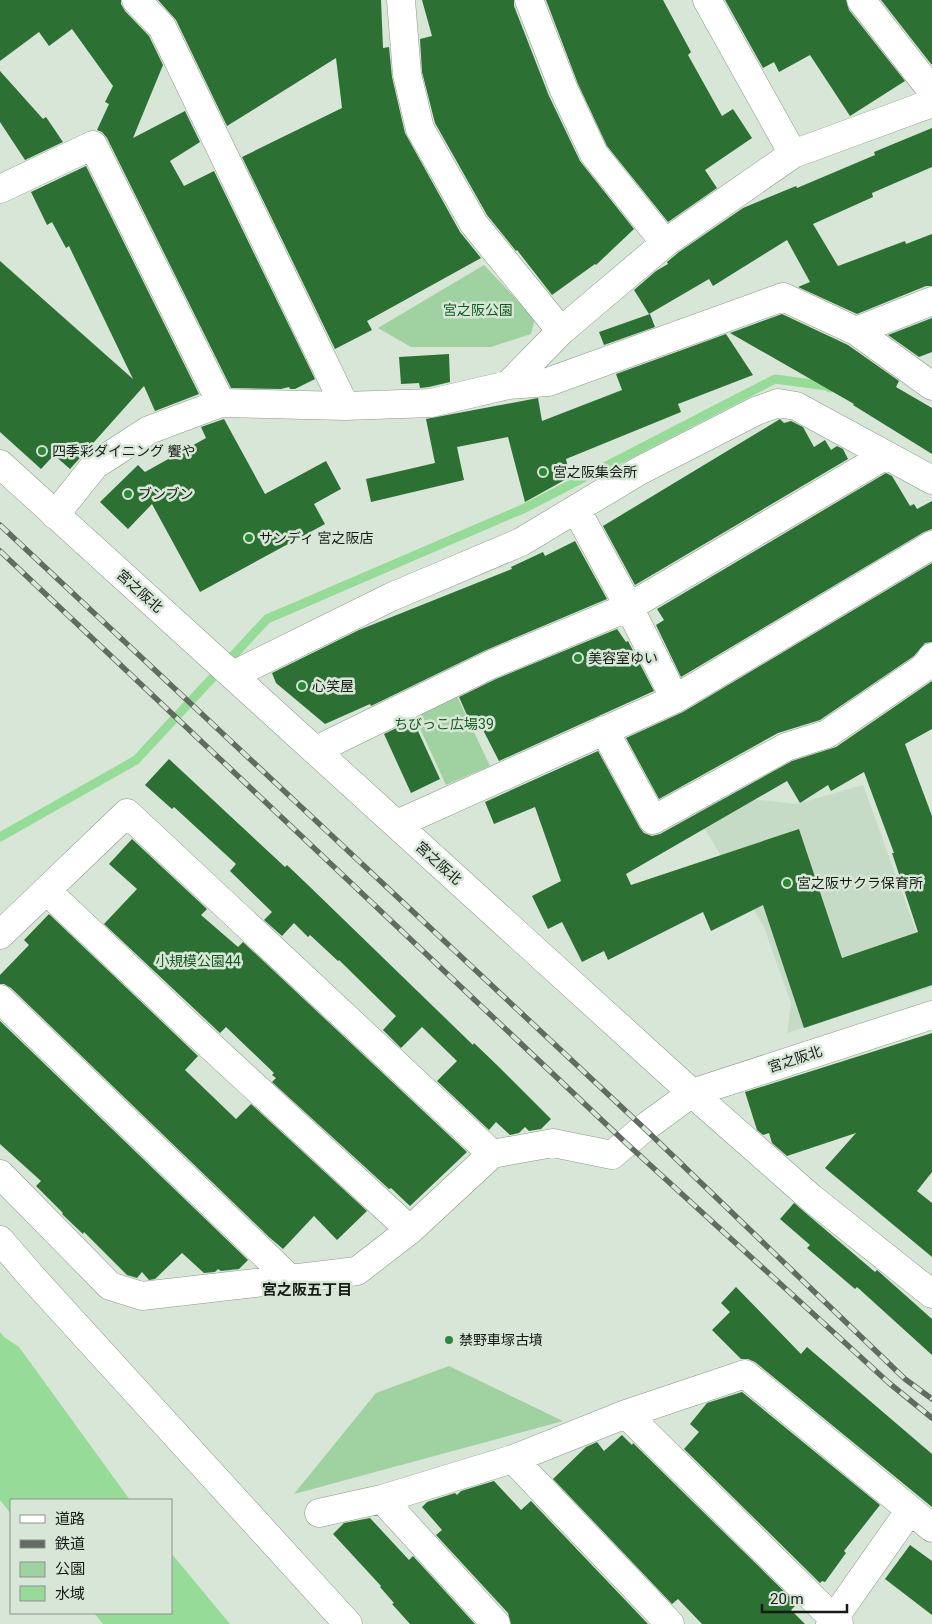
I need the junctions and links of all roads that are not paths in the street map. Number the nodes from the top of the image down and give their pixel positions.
1 (136, 0) edge
2 (401, 0) edge
3 (529, 0) edge
4 (707, 0) edge
5 (861, 0) edge
6 (932, 92) edge
7 (932, 103) edge
8 (793, 154) junction
9 (0, 189) edge
10 (665, 243) junction
11 (932, 301) edge
12 (561, 331) junction
13 (856, 331) junction
14 (508, 385) junction
15 (932, 386) edge
16 (221, 403) junction
17 (345, 406) junction
18 (886, 455) junction
19 (0, 464) edge
20 (932, 480) edge
21 (576, 509) junction
22 (55, 515) junction
23 (932, 544) edge
24 (629, 607) junction
25 (932, 657) edge
26 (232, 674) junction
27 (674, 699) junction
28 (604, 730) junction
29 (316, 750) junction
30 (397, 824) junction
31 (47, 891) junction
32 (0, 935) edge
33 (0, 999) edge
34 (932, 1015) edge
35 (692, 1093) junction
36 (492, 1154) junction
37 (0, 1174) edge
38 (410, 1230) junction
39 (0, 1240) edge
40 (290, 1279) junction
41 (932, 1294) edge
42 (626, 1414) junction
43 (513, 1459) junction
44 (382, 1499) junction
45 (910, 1510) junction
46 (319, 1513) dead end
47 (932, 1528) edge
48 (834, 1623) edge
49 (348, 1624) edge
50 (496, 1624) edge
51 (670, 1624) edge

1 - 17 street
2 - 12 street
3 - 10 street
4 - 8 street
5 - 6 street
7 - 8 street
8 - 10 street
9 - 16 street
10 - 12 street
11 - 13 street
12 - 14 street
13 - 14 street
13 - 15 street
14 - 17 street
16 - 17 street
16 - 22 street
18 - 20 street
18 - 21 street
18 - 24 street
19 - 22 street, 宮之阪北
21 - 24 street
21 - 26 street
22 - 26 street, 宮之阪北
23 - 27 street
24 - 27 street
24 - 29 street
25 - 28 street
26 - 29 street, 宮之阪北
27 - 28 street
28 - 30 street
29 - 30 street, 宮之阪北
30 - 35 street, 宮之阪北
31 - 32 street
31 - 36 street
31 - 38 street
33 - 40 street
34 - 35 street, 宮之阪北
35 - 36 street
35 - 41 street
36 - 38 street
37 - 40 street
38 - 40 street
39 - 49 street
42 - 43 street
42 - 45 street
42 - 48 street
43 - 44 street
43 - 51 street
44 - 46 street
44 - 50 street
45 - 47 street
45 - 48 street

